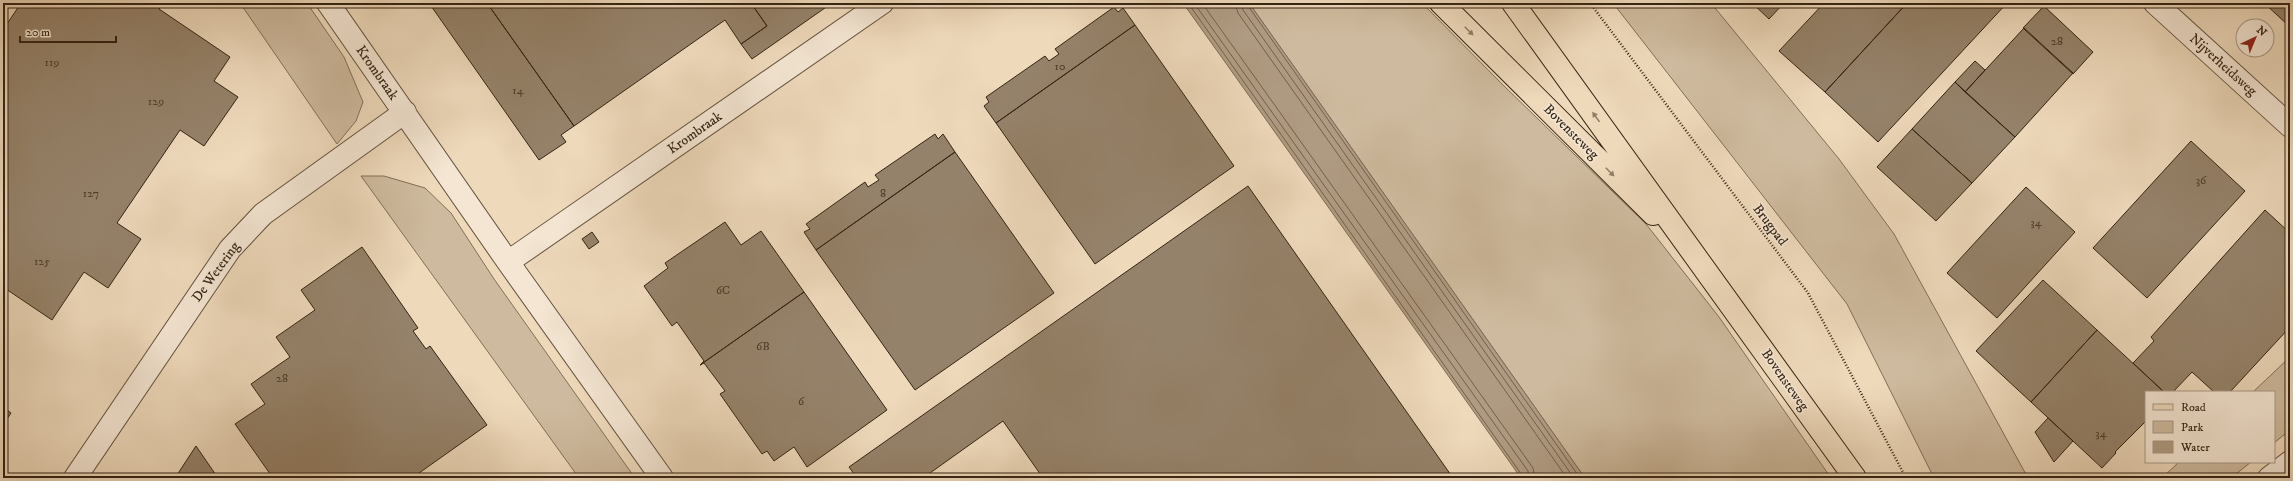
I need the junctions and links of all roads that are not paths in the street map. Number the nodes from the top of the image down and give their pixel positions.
1 (328, 3) edge
2 (882, 3) edge
3 (1441, 3) edge
4 (1513, 3) edge
5 (2155, 3) edge
6 (405, 112) junction
7 (2290, 126) edge
8 (508, 262) junction
9 (1701, 262) junction
10 (2290, 462) edge
11 (75, 478) edge
12 (662, 478) edge
13 (1855, 478) edge
14 (2269, 478) edge

1 - 6 street, Krombraak
2 - 8 street, Krombraak
3 -> 9 main road, Bovensteweg
9 -> 4 main road, Bovensteweg
5 - 7 street, Nijverheidsweg
6 - 8 street, Krombraak
6 - 11 street, De Wetering
8 - 12 street, Krombraak
9 - 13 main road, Bovensteweg
10 - 14 street

